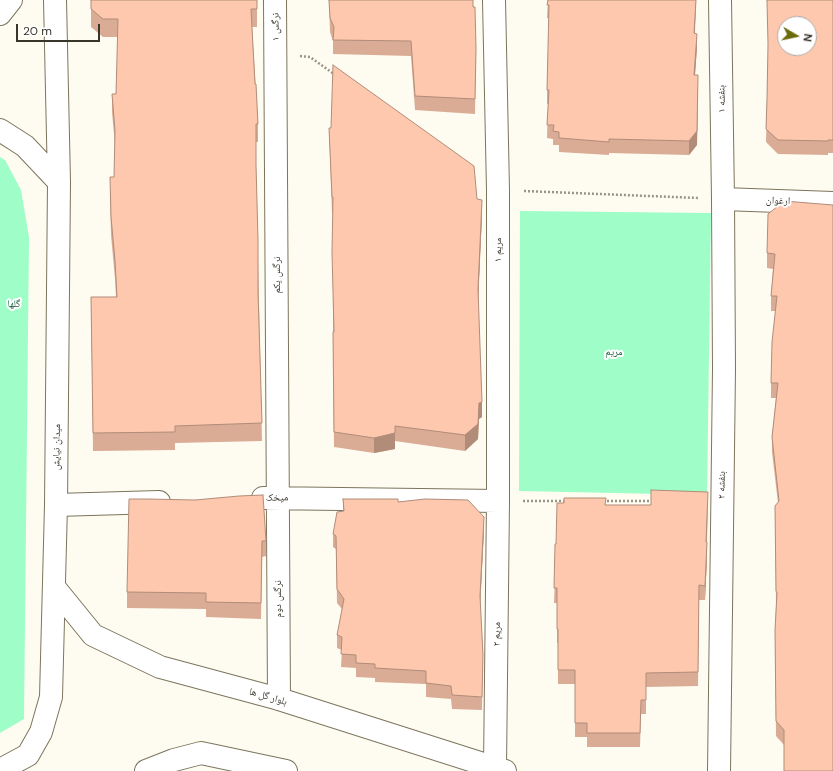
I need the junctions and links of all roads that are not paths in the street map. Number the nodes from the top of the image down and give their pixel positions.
1 (11, 0) edge
2 (55, 0) edge
3 (275, 0) edge
4 (494, 0) edge
5 (720, 0) edge
6 (0, 14) edge
7 (276, 53) joint
8 (0, 130) edge
9 (59, 182) junction
10 (723, 198) junction
11 (833, 203) edge
12 (278, 498) junction
13 (246, 499) edge
14 (175, 501) edge
15 (498, 501) junction
16 (56, 505) junction
17 (54, 586) junction
18 (279, 699) junction
19 (3, 769) edge
20 (500, 769) edge
21 (146, 771) edge
22 (286, 771) edge
23 (719, 771) edge

1 - 6 street
2 - 9 street, میدان نیایش
3 - 7 street, نرگس ۱
4 - 15 street, مریم ۱
5 - 10 street, بنفشه ۱
7 - 12 street, نرگس یکم
8 - 9 street
9 - 16 street, میدان نیایش
10 - 11 street, ارغوان
10 - 23 street, بنفشه ۲
12 - 13 street, میخک
12 - 15 street, میخک
12 - 18 street, نرگس دوم
14 - 16 street
15 - 20 street, مریم ۲
16 - 17 street, میدان نیایش
17 - 18 street, بلوار گل ها
17 - 19 street, میدان نیایش
18 - 20 street, بلوار گل ها
21 - 22 street

